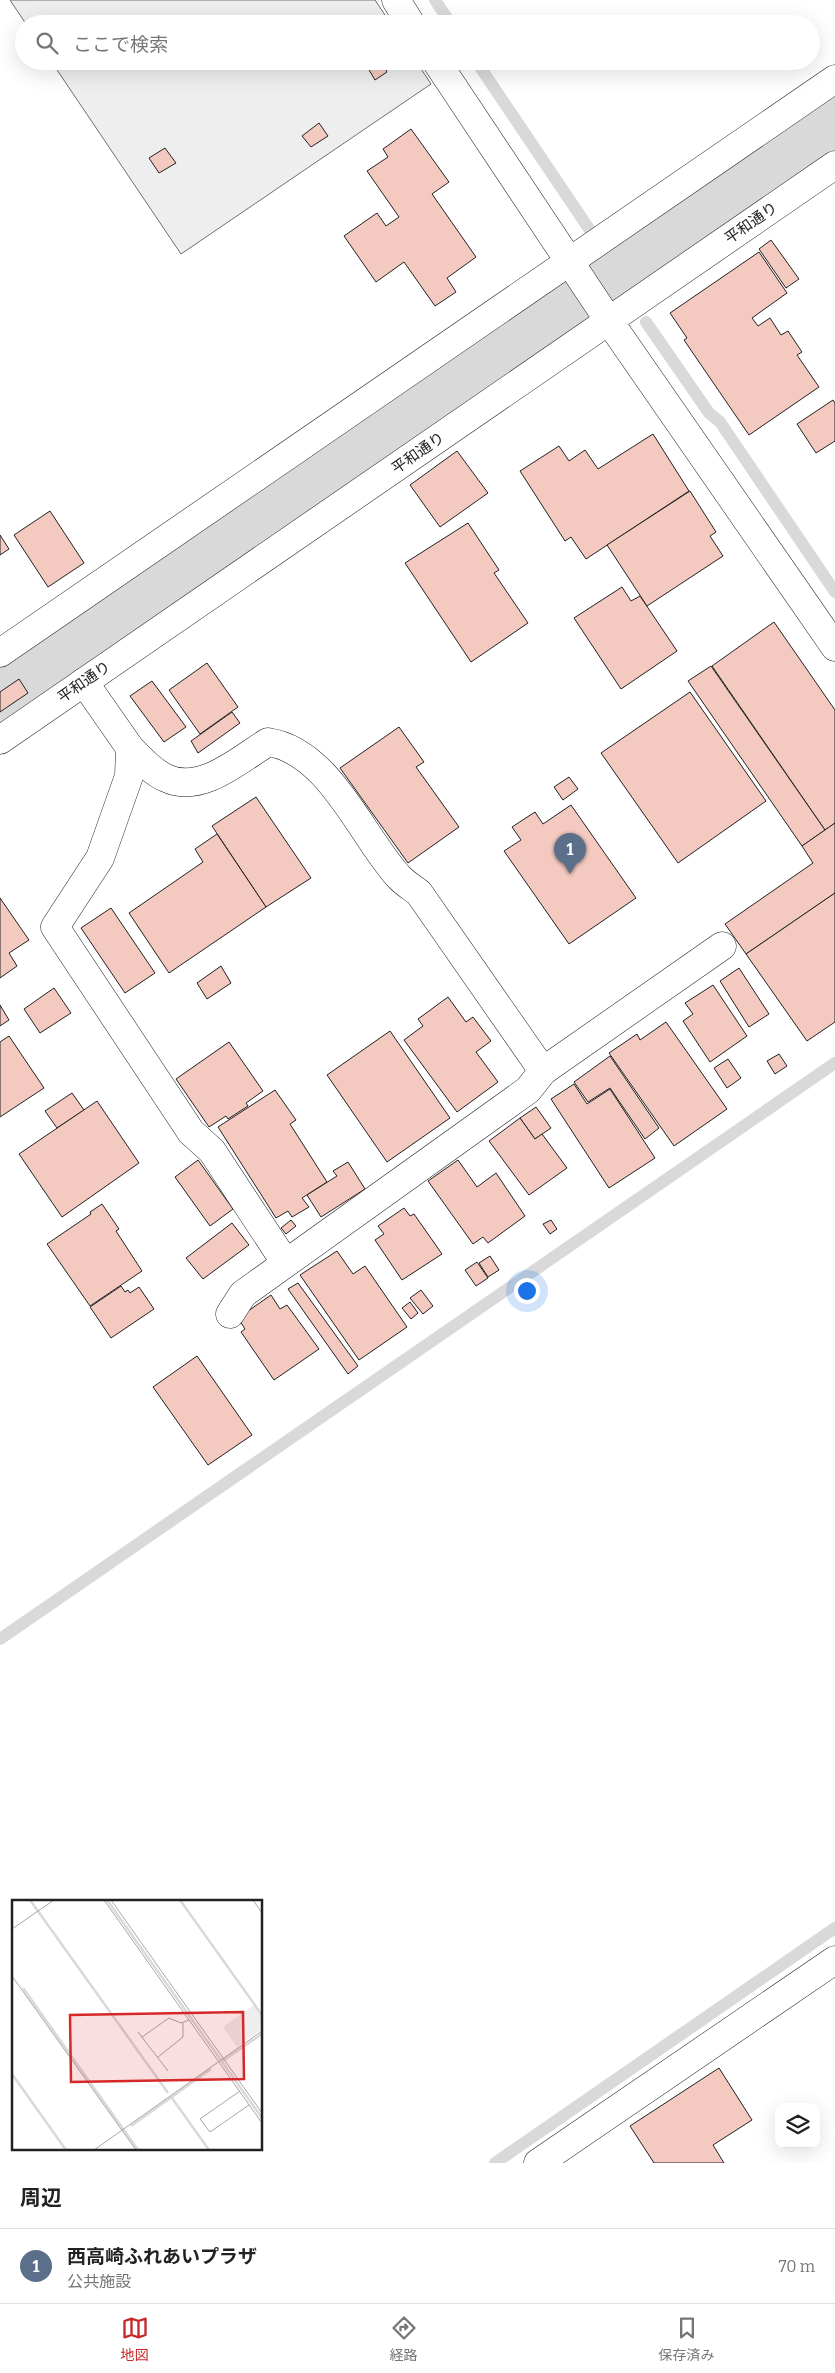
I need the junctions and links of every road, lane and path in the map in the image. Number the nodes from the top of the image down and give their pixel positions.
1 (396, 0) edge
2 (405, 15) edge
3 (443, 70) edge
4 (835, 79) edge
5 (835, 165) edge
6 (586, 253) junction
7 (605, 315) junction
8 (835, 647) edge
9 (0, 653) edge
10 (84, 682) junction
11 (0, 740) edge
12 (130, 748) junction
13 (722, 946) dead end
14 (542, 1071) junction
15 (285, 1262) junction
16 (230, 1314) dead end
17 (835, 1960) edge
18 (538, 2163) edge

1 - 2 street
3 - 6 street
4 - 6 street
5 - 7 street, 平和通り
6 - 7 street
6 - 9 street
7 - 8 street
7 - 10 street, 平和通り
10 - 11 street, 平和通り
10 - 12 street
12 - 14 street
12 - 15 street
13 - 14 street
14 - 15 street
15 - 16 street
17 - 18 street

